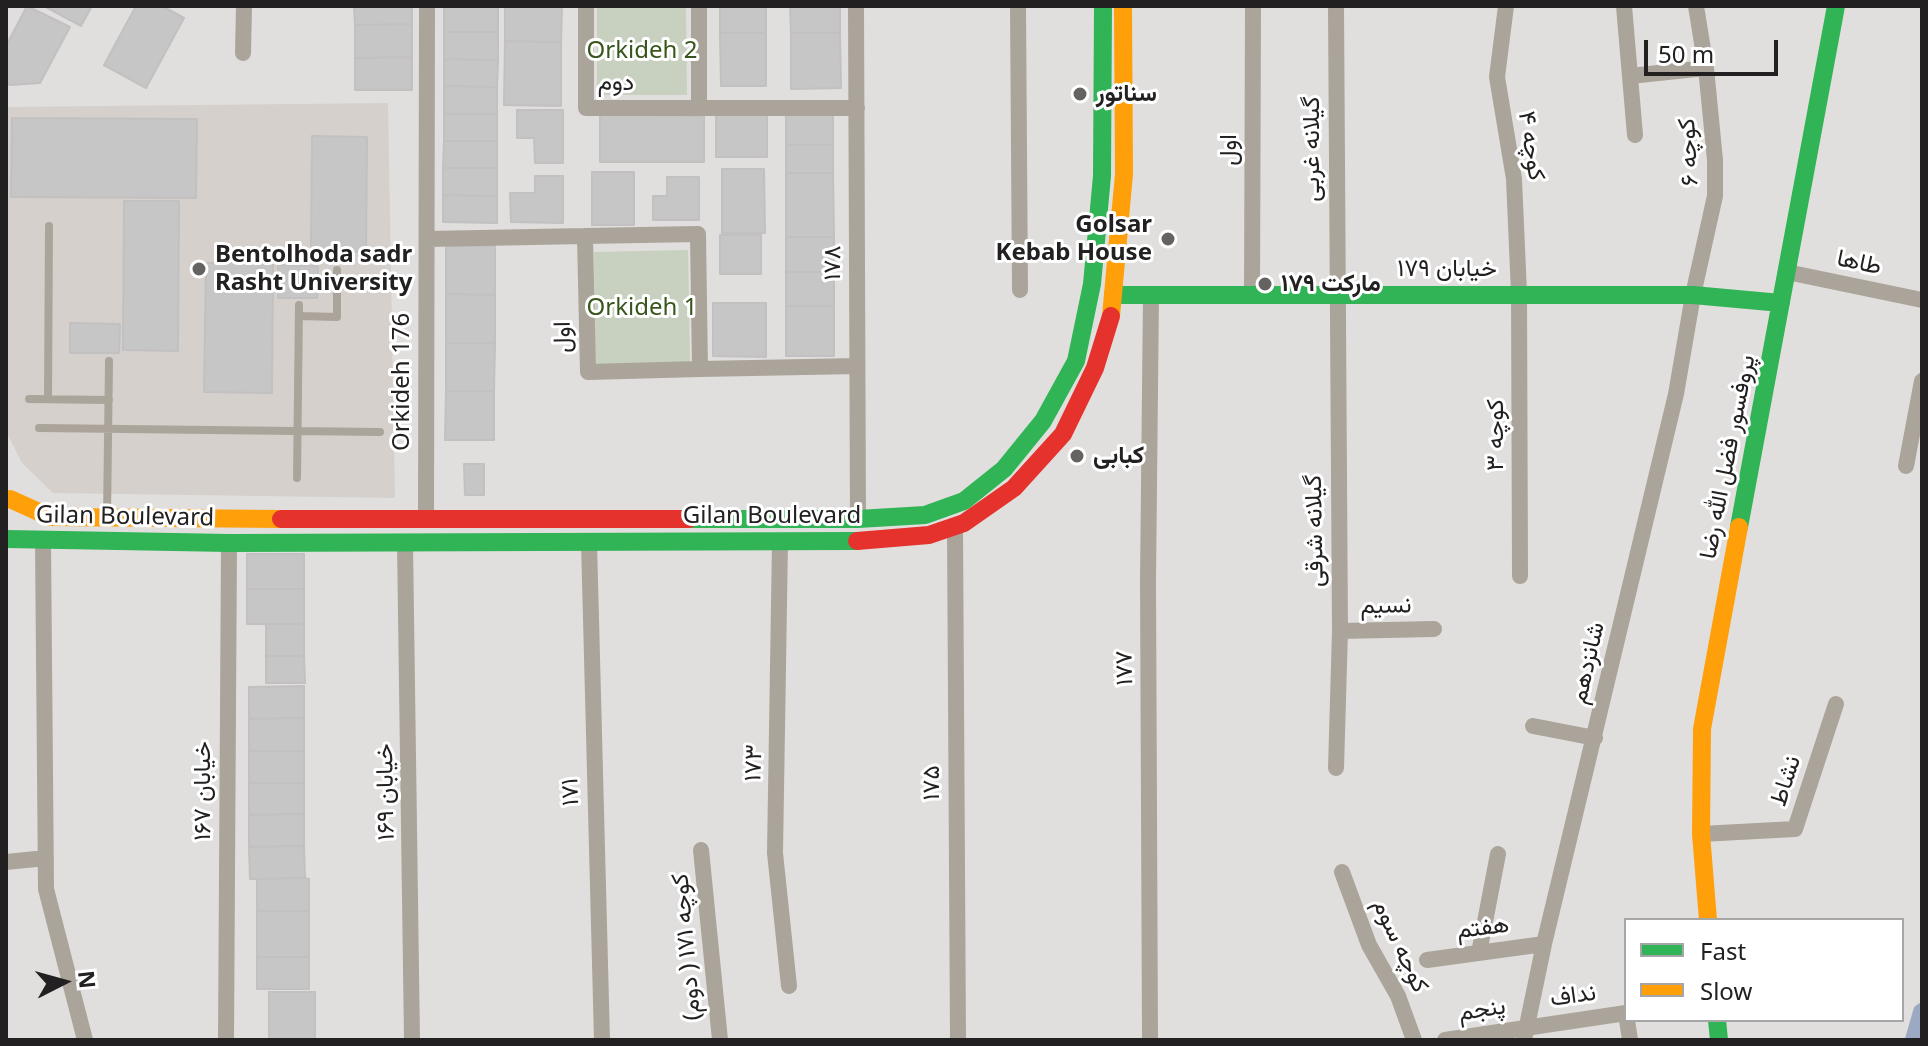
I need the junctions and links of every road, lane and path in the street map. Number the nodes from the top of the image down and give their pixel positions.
1 (244, 6) edge
2 (427, 6) edge
3 (586, 6) edge
4 (699, 6) edge
5 (856, 6) edge
6 (1018, 6) edge
7 (1103, 6) edge
8 (1123, 6) edge
9 (1253, 6) edge
10 (1336, 6) edge
11 (1506, 6) edge
12 (1624, 6) edge
13 (1696, 6) edge
14 (1836, 6) edge
15 (243, 53) dead end
16 (1706, 68) junction
17 (1630, 76) junction
18 (699, 108) junction
19 (857, 108) junction
20 (1635, 135) dead end
21 (49, 226) dead end
22 (585, 236) junction
23 (427, 239) junction
24 (337, 270) dead end
25 (1787, 272) junction
26 (1020, 290) dead end
27 (1337, 293) junction
28 (1519, 293) junction
29 (1252, 294) junction
30 (1113, 295) junction
31 (1151, 295) junction
32 (1693, 295) junction
33 (1922, 300) edge
34 (1781, 303) junction
35 (299, 305) dead end
36 (299, 316) junction
37 (109, 361) dead end
38 (857, 366) junction
39 (700, 369) junction
40 (1922, 381) edge
41 (29, 399) dead end
42 (48, 399) junction
43 (109, 400) junction
44 (39, 428) dead end
45 (109, 429) junction
46 (298, 431) junction
47 (380, 432) dead end
48 (1906, 466) dead end
49 (297, 478) dead end
50 (8, 517) edge
51 (107, 518) junction
52 (426, 519) junction
53 (858, 519) junction
54 (955, 526) junction
55 (43, 540) junction
56 (589, 542) junction
57 (780, 542) junction
58 (229, 543) junction
59 (405, 543) junction
60 (1520, 576) dead end
61 (1434, 629) dead end
62 (1340, 631) junction
63 (1836, 704) dead end
64 (1533, 726) dead end
65 (1595, 738) junction
66 (1336, 768) dead end
67 (1701, 834) junction
68 (701, 850) dead end
69 (1498, 854) dead end
70 (46, 858) junction
71 (6, 862) edge
72 (1342, 872) dead end
73 (1708, 918) edge
74 (1544, 944) junction
75 (1479, 953) junction
76 (1427, 960) dead end
77 (789, 986) dead end
78 (1624, 1013) edge
79 (1526, 1034) edge
80 (85, 1040) edge
81 (226, 1040) edge
82 (412, 1040) edge
83 (602, 1040) edge
84 (720, 1040) edge
85 (958, 1040) edge
86 (1150, 1040) edge
87 (1414, 1040) edge
88 (1445, 1040) edge

1 - 15 street
2 - 23 street, Orkideh 176
3 - 18 street, دوم
4 - 18 street
5 - 19 street, ۱۷۸
6 - 26 street
7 - 53 main road, Gilan Boulevard
8 - 30 main road, Gilan Boulevard
9 - 29 street, اول
10 - 27 street, گیلانه غربی
11 - 28 street, کوچه ۴
12 - 17 street
13 - 16 street, کوچه ۶
14 - 25 main road, پروفسور فضل الله رضا
16 - 17 street
16 - 32 street, کوچه ۶
17 - 20 street
18 - 19 street, دوم
19 - 38 street, ۱۷۸
21 - 42 lane
22 - 23 street
22 - 39 street
22 - 39 street, اول
23 - 52 street, Orkideh 176
24 - 36 lane
25 - 33 street, طاها
25 - 34 main road, پروفسور فضل الله رضا
27 - 28 main road, خیابان ۱۷۹
27 - 29 main road, خیابان ۱۷۹
27 - 62 street, گیلانه شرقی
28 - 32 main road, خیابان ۱۷۹
28 - 60 street, کوچه ۳
29 - 31 main road, خیابان ۱۷۹
30 - 31 main road, خیابان ۱۷۹
30 - 54 main road, Gilan Boulevard
31 - 86 street, ۱۷۷
32 - 34 main road, خیابان ۱۷۹
32 - 65 street, شانزدهم
34 - 67 main road, پروفسور فضل الله رضا
35 - 36 lane
36 - 46 lane
37 - 43 lane
38 - 39 street, اول
38 - 53 street, ۱۷۸
40 - 48 street
41 - 42 lane
42 - 43 lane
43 - 45 lane
44 - 45 lane
45 - 46 lane
45 - 51 lane
46 - 47 lane
46 - 49 lane
50 - 51 main road, Gilan Boulevard
50 - 55 main road, Gilan Boulevard
51 - 52 main road, Gilan Boulevard
52 - 53 main road, Gilan Boulevard
54 - 57 main road, Gilan Boulevard
54 - 85 street, ۱۷۵
55 - 58 main road, Gilan Boulevard
55 - 70 street
56 - 57 main road, Gilan Boulevard
56 - 59 main road, Gilan Boulevard
56 - 83 street, ۱۷۱
57 - 77 street, ۱۷۳
58 - 59 main road, Gilan Boulevard
58 - 81 street, خیابان ۱۶۷
59 - 82 street, خیابان ۱۶۹
61 - 62 street, نسیم
62 - 66 street, گیلانه شرقی
63 - 67 street, نشاط
64 - 65 street
65 - 74 street, شانزدهم
67 - 73 main road, پروفسور فضل الله رضا
68 - 84 street, کوچه ۱۷۱ ( دوم)
69 - 75 street
70 - 71 street
70 - 80 street
72 - 87 street, کوچه سوم
74 - 75 street, هفتم
74 - 79 street, شانزدهم
75 - 76 street, هفتم
78 - 79 street, نداف
79 - 88 street, پنجم

